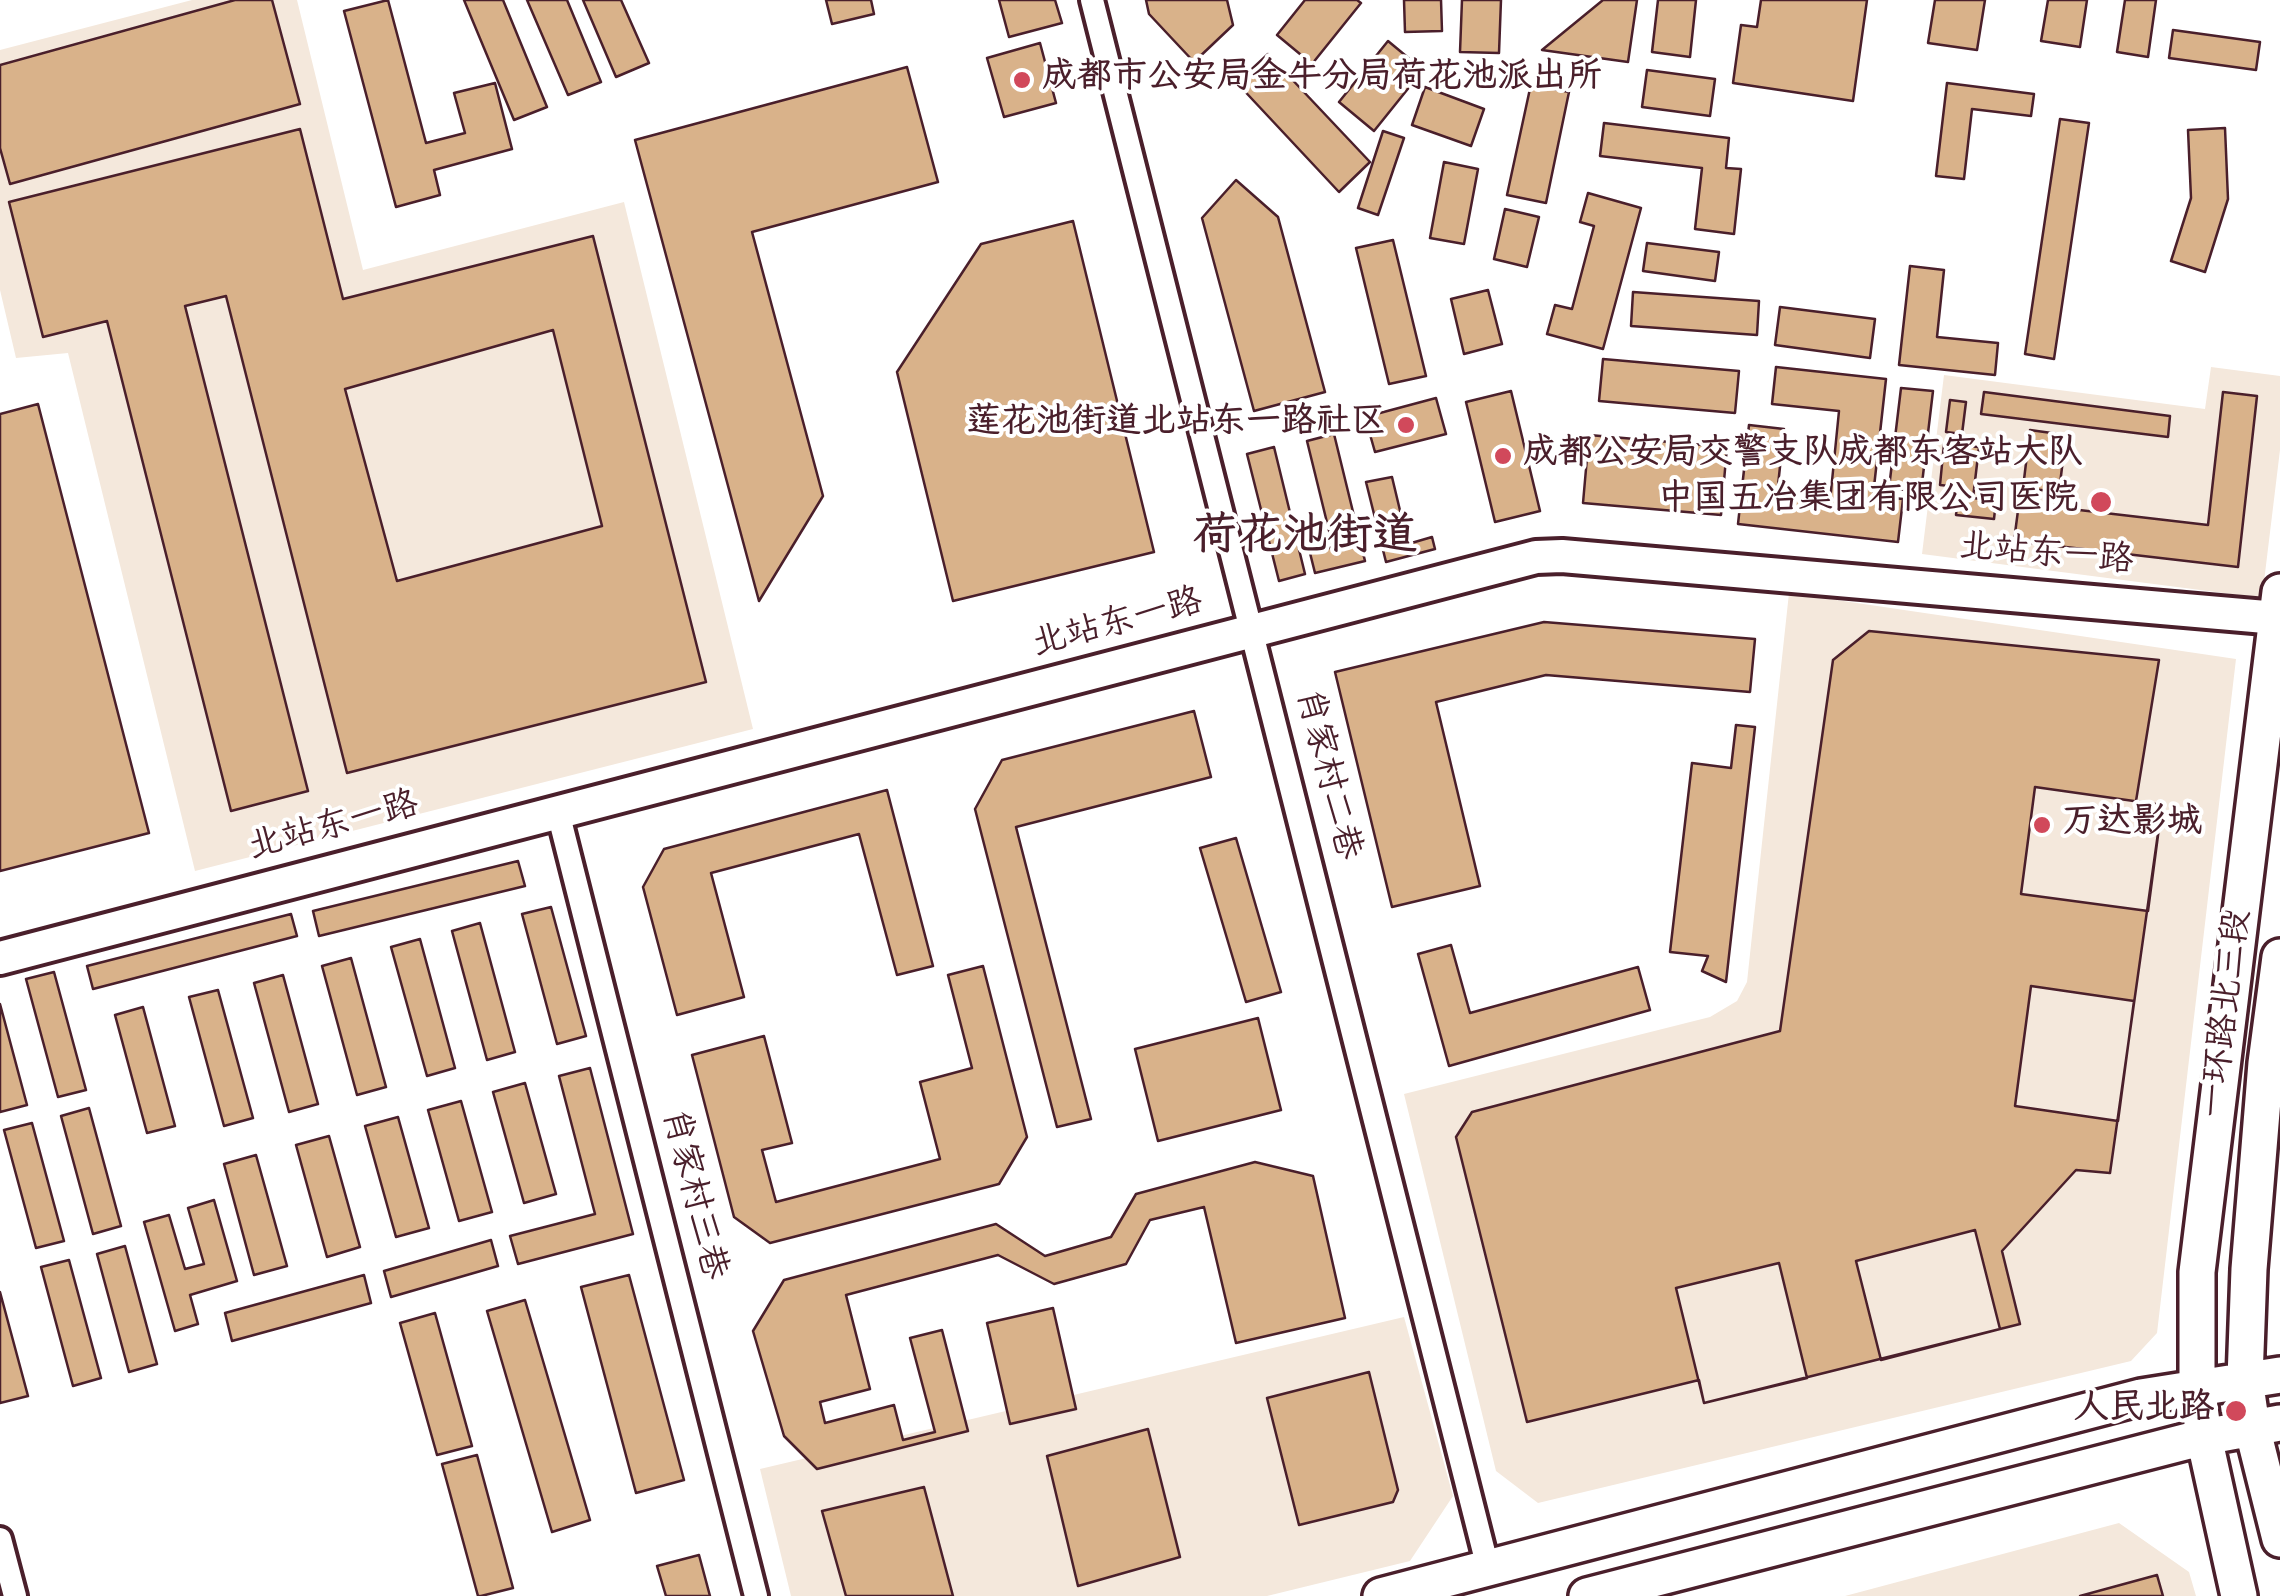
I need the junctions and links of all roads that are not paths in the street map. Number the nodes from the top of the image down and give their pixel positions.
1 (1092, 0) edge
2 (2278, 605) edge
3 (1252, 632) junction
4 (558, 812) junction
5 (2280, 957) edge
6 (0, 958) edge
7 (2263, 1377) edge
8 (2196, 1386) junction
9 (2266, 1425) edge
10 (2204, 1436) junction
11 (0, 1539) edge
12 (2280, 1539) edge
13 (1488, 1568) junction
14 (15, 1596) edge
15 (756, 1596) edge
16 (1381, 1596) edge
17 (1587, 1596) edge
18 (2239, 1596) edge

1 - 3 street, 肖家村二巷
2 - 3 street, 北站东一路
2 - 8 main road, 一环路北三段
3 - 4 street, 北站东一路
3 - 13 street, 肖家村二巷
4 - 6 street, 北站东一路
4 - 15 street, 肖家村三巷
5 - 7 main road, 一环路北三段
7 - 8 main road
7 - 9 main road, 一环路北三段
8 - 10 main road, 一环路北三段
8 - 13 main road
9 - 10 main road
9 - 12 main road, 一环路北三段
10 - 17 main road
10 - 18 main road, 一环路北三段
11 - 14 street
13 - 16 main road

